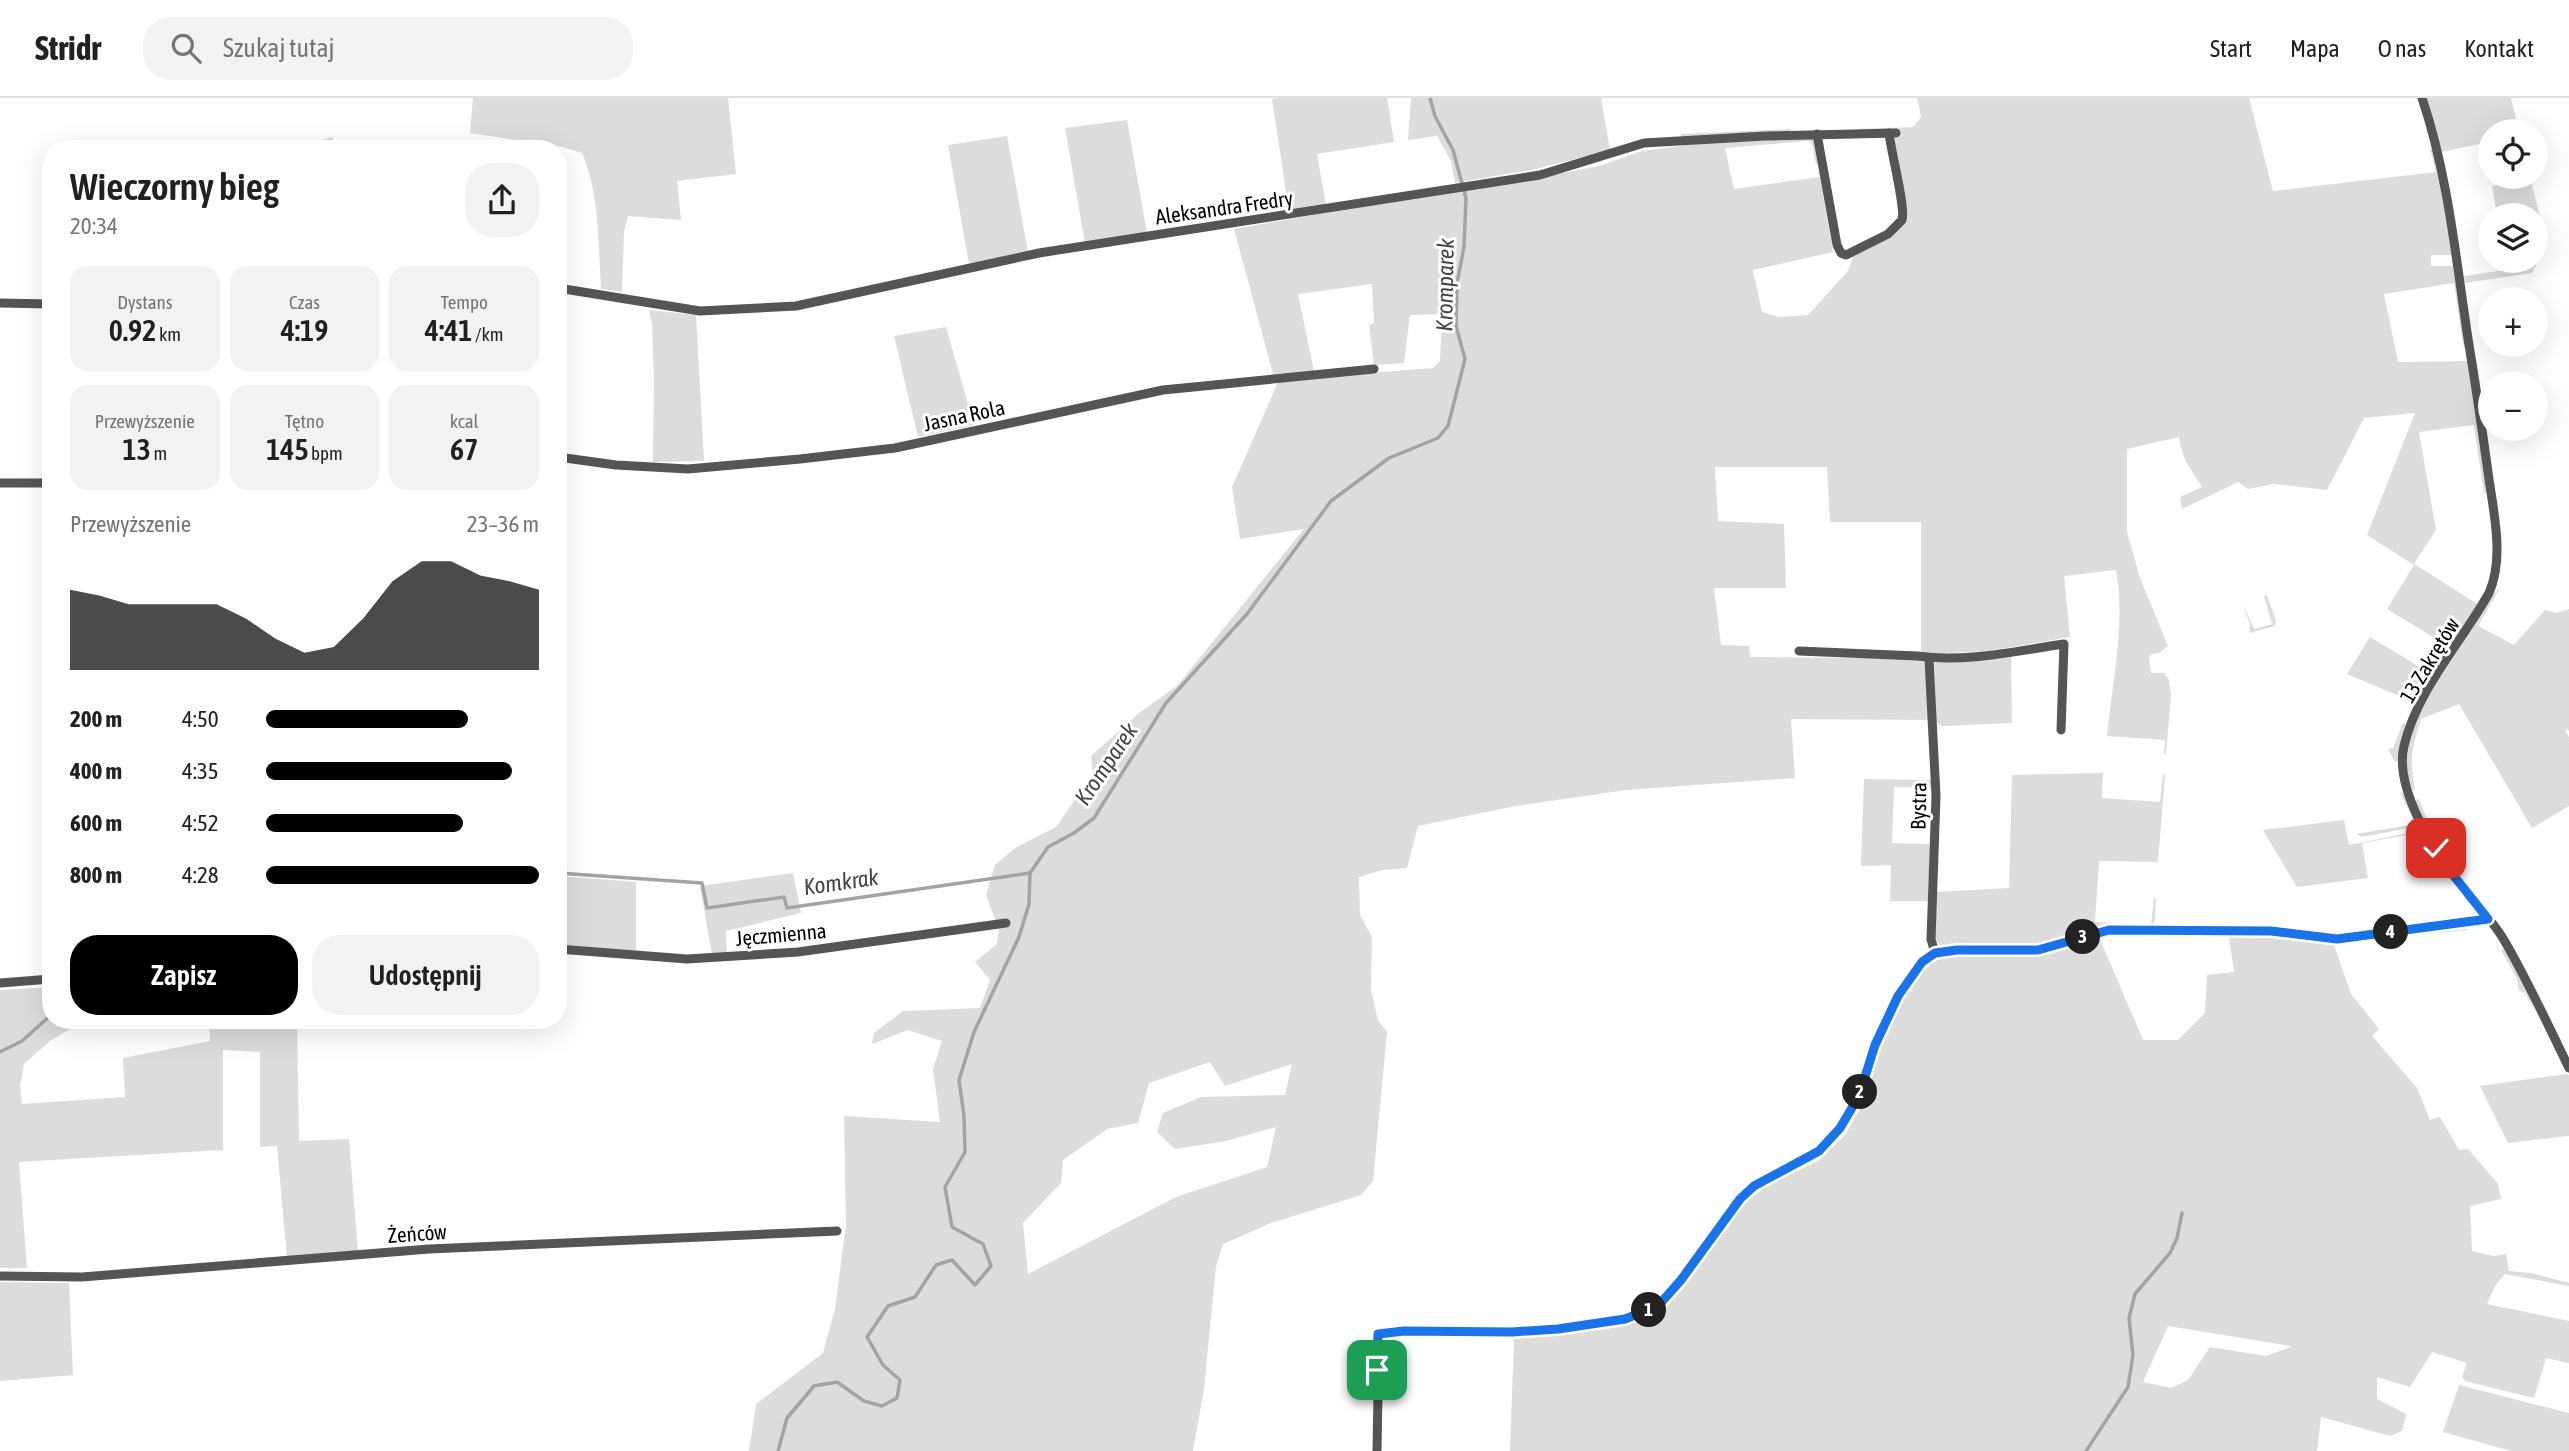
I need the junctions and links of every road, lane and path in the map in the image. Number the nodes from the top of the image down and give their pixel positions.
1 (2422, 98) edge
2 (1817, 134) junction
3 (567, 290) edge
4 (0, 303) edge
5 (42, 304) edge
6 (1374, 369) dead end
7 (567, 458) edge
8 (0, 483) edge
9 (42, 483) edge
10 (1799, 651) dead end
11 (1929, 659) junction
12 (2061, 730) dead end
13 (2488, 919) junction
14 (1006, 923) dead end
15 (567, 950) edge
16 (1935, 953) junction
17 (42, 980) edge
18 (0, 983) edge
19 (2569, 1068) edge
20 (837, 1231) dead end
21 (0, 1276) edge
22 (1377, 1451) edge

1 - 13 street, 13 Zakrętów
2 - 2 street, Aleksandra Fredry
2 - 3 street, Aleksandra Fredry
4 - 5 street
6 - 7 street, Jasna Rola
8 - 9 street
10 - 11 street
11 - 12 street
11 - 16 street, Bystra
13 - 16 street
13 - 19 street, 13 Zakrętów
14 - 15 street, Jęczmienna
16 - 22 street
17 - 18 street
20 - 21 street, Żeńców

